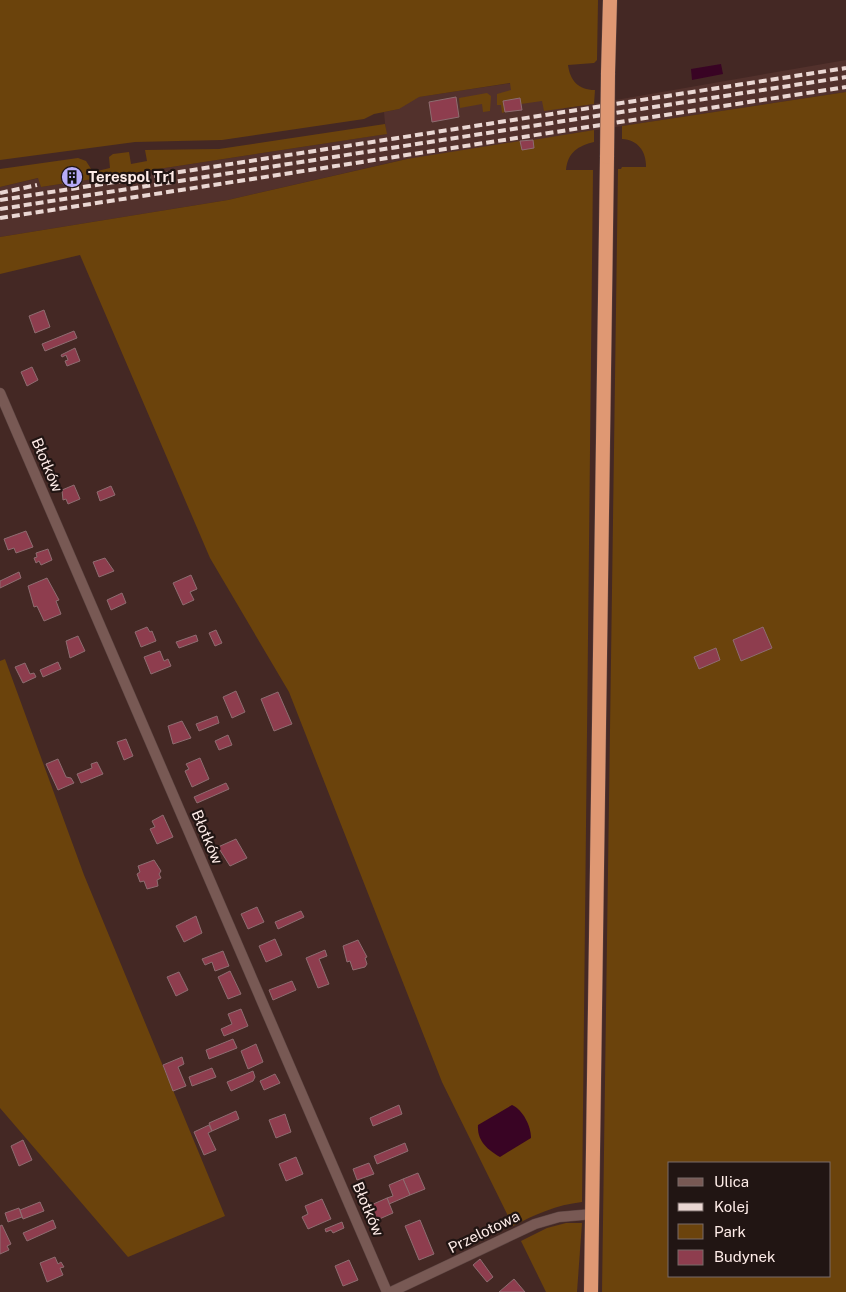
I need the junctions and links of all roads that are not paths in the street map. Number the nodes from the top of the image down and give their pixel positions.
1 (610, 0) edge
2 (0, 393) edge
3 (593, 1214) junction
4 (387, 1292) edge
5 (391, 1292) edge
6 (591, 1292) edge

1 - 3 highway, bridge
2 - 4 street, Błotków
3 - 5 street, Przelotowa
3 - 6 highway

